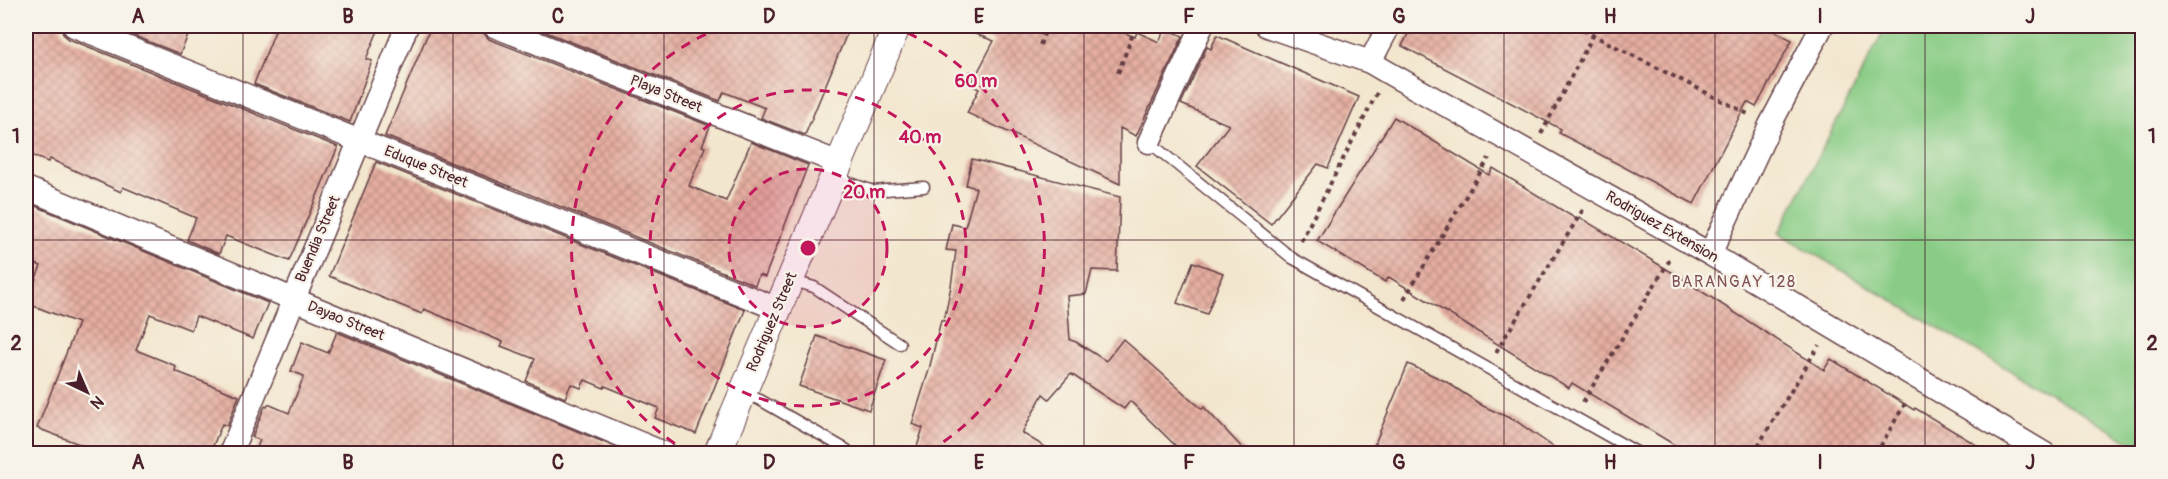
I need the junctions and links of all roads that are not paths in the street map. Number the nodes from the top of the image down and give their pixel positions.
1 (74, 26) edge
2 (407, 26) edge
3 (494, 26) edge
4 (897, 26) edge
5 (1202, 26) edge
6 (1267, 26) edge
7 (1389, 26) edge
8 (1822, 26) edge
9 (1378, 67) junction
10 (359, 140) junction
11 (1149, 142) joint
12 (836, 170) junction
13 (924, 187) dead end
14 (26, 188) edge
15 (1710, 254) junction
16 (790, 280) junction
17 (293, 299) junction
18 (778, 309) junction
19 (900, 344) dead end
20 (743, 393) junction
21 (847, 450) dead end
22 (230, 453) edge
23 (666, 453) edge
24 (717, 453) edge
25 (1640, 453) edge
26 (2045, 453) edge

1 - 10 street, Eduque Street
2 - 10 street, Buendia Street
3 - 12 street, Playa Street
4 - 12 street, Rodriguez Street
5 - 11 street
6 - 9 street, Rodriguez Extension
7 - 9 street
8 - 15 street
9 - 15 street, Rodriguez Extension
10 - 17 street, Buendia Street
10 - 18 street, Eduque Street
11 - 25 lane
12 - 13 lane
12 - 16 street, Rodriguez Street
14 - 17 street, Dayao Street
15 - 26 street, Rodriguez Extension
16 - 18 street, Rodriguez Street
16 - 19 lane
17 - 22 street, Buendia Street
17 - 23 street, Dayao Street
18 - 20 street, Rodriguez Street
20 - 21 lane
20 - 24 street, Rodriguez Street

